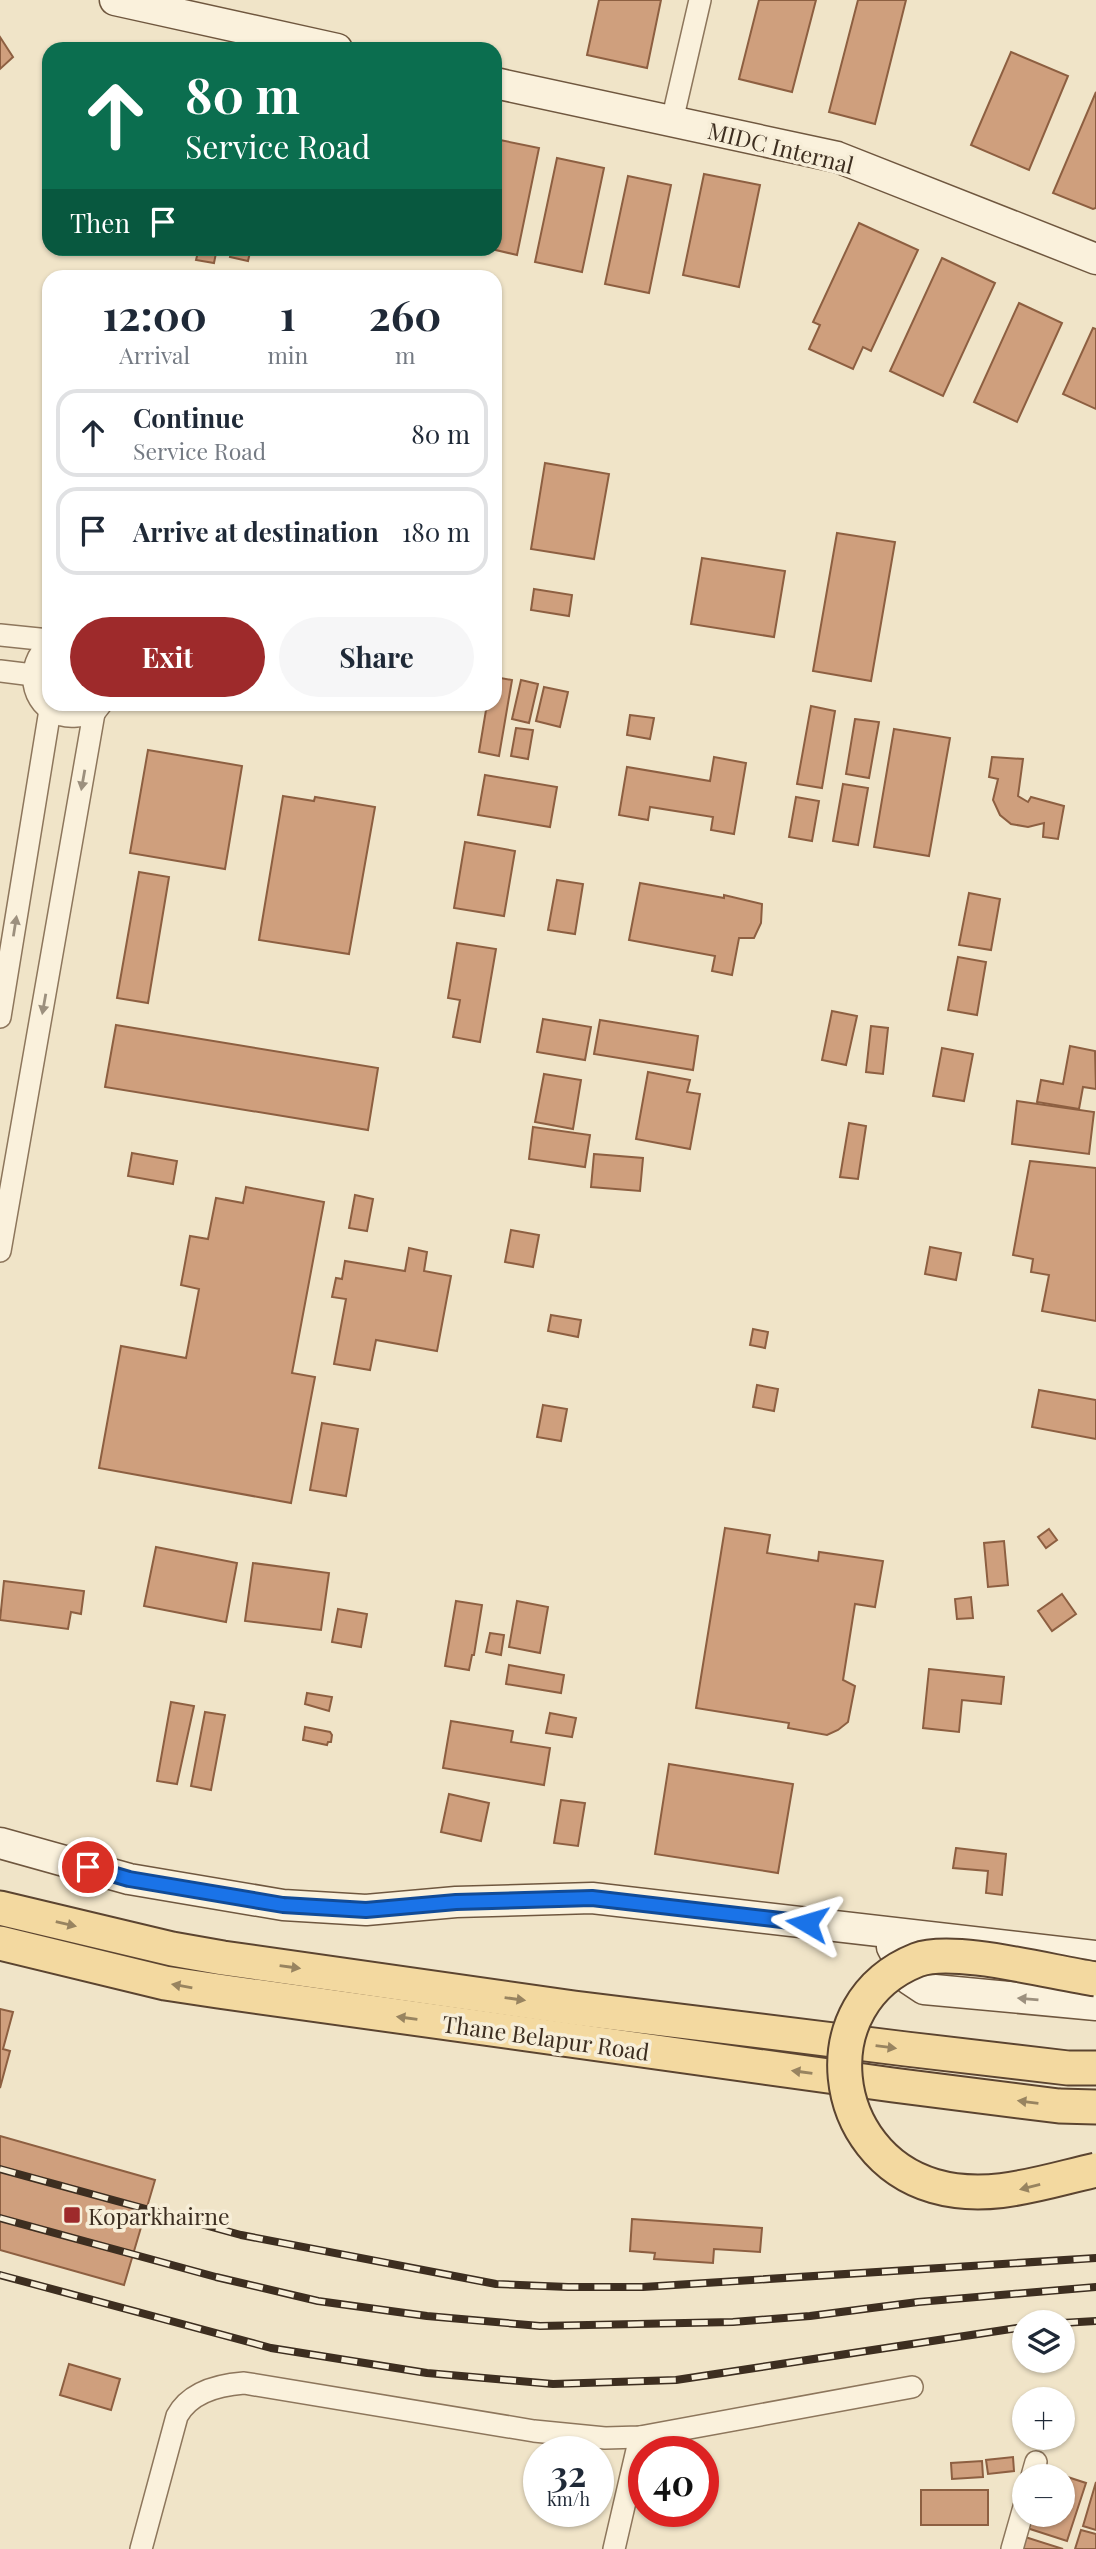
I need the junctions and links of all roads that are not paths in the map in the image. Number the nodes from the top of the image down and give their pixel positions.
1 (115, 0) edge
2 (700, 0) edge
3 (305, 42) edge
4 (502, 85) edge
5 (672, 121) junction
6 (1096, 259) edge
7 (0, 635) edge
8 (42, 642) edge
9 (42, 651) edge
10 (0, 671) edge
11 (33, 675) junction
12 (42, 703) edge
13 (50, 711) edge
14 (53, 711) edge
15 (88, 711) edge
16 (97, 711) edge
17 (0, 1017) edge
18 (0, 1251) edge
19 (0, 1843) edge
20 (0, 1908) edge
21 (888, 1933) junction
22 (0, 1943) edge
23 (1096, 1956) edge
24 (1096, 1979) edge
25 (1096, 2005) edge
26 (1096, 2068) edge
27 (1096, 2107) edge
28 (1096, 2170) edge
29 (912, 2387) dead end
30 (644, 2436) edge
31 (628, 2437) edge
32 (628, 2486) edge
33 (1018, 2527) edge
34 (141, 2549) edge
35 (614, 2549) edge
36 (1012, 2549) edge

1 - 3 street
2 - 5 street
4 - 5 street, MIDC Internal
5 - 6 street, MIDC Internal
7 - 8 street
9 - 11 street
10 - 11 street
11 - 12 street
17 -> 13 street
14 - 15 street
16 -> 18 street
19 - 21 street
20 -> 26 main road, Thane Belapur Road
21 - 23 street
25 -> 21 street
27 -> 22 main road, Thane Belapur Road
28 -> 24 main road, bridge
29 - 30 street
31 - 34 street
32 - 35 street
33 - 36 street

